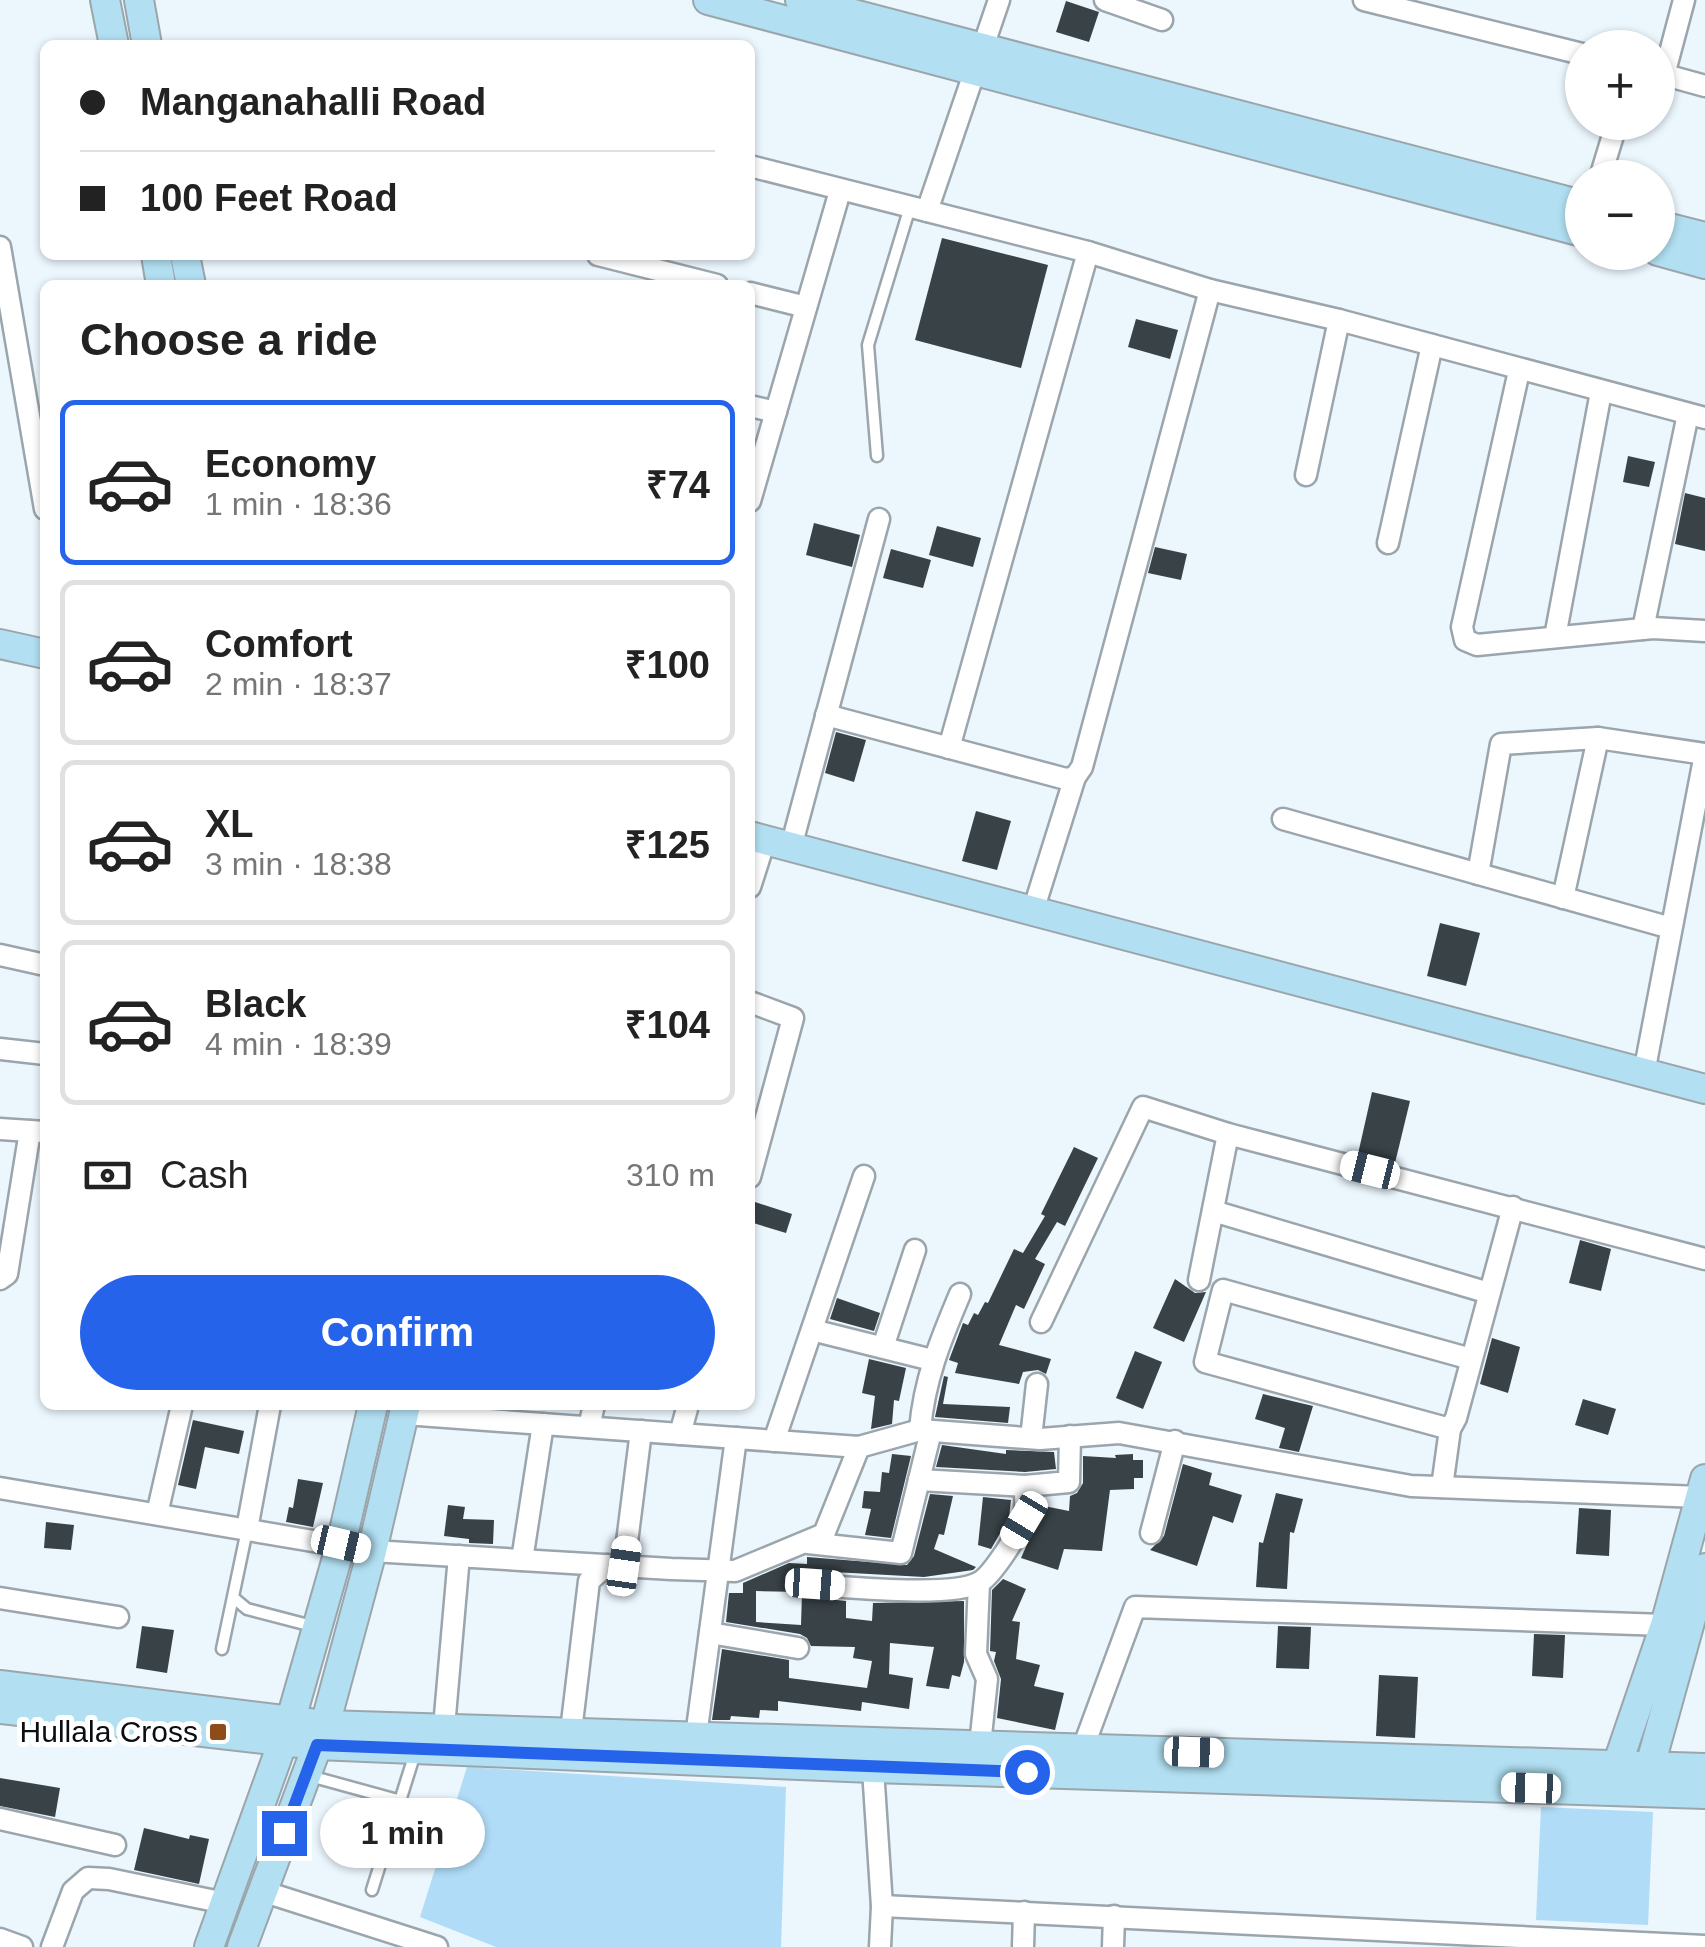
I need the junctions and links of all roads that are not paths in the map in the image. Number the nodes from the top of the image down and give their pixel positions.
1 (105, 0) edge
2 (139, 0) edge
3 (708, 0) edge
4 (800, 0) edge
5 (999, 0) edge
6 (1105, 0) edge
7 (1364, 0) edge
8 (1684, 0) edge
9 (1404, 5) edge
10 (1162, 20) dead end
11 (1675, 30) edge
12 (113, 40) edge
13 (146, 40) edge
14 (1565, 49) edge
15 (978, 60) junction
16 (1675, 78) edge
17 (1705, 86) edge
18 (755, 167) edge
19 (840, 191) junction
20 (1565, 201) edge
21 (919, 209) junction
22 (1565, 227) edge
23 (1675, 229) edge
24 (1705, 237) edge
25 (0, 247) edge
26 (1088, 252) junction
27 (1675, 256) edge
28 (618, 260) edge
29 (1705, 264) edge
30 (697, 280) edge
31 (1210, 290) junction
32 (755, 294) edge
33 (806, 307) junction
34 (1339, 320) junction
35 (1432, 345) junction
36 (1519, 371) junction
37 (1601, 392) junction
38 (755, 407) edge
39 (776, 412) junction
40 (1697, 416) edge
41 (877, 456) dead end
42 (1306, 476) dead end
43 (40, 479) edge
44 (755, 484) edge
45 (879, 519) dead end
46 (1388, 544) dead end
47 (1643, 629) junction
48 (1705, 631) edge
49 (1555, 637) junction
50 (0, 644) edge
51 (40, 653) edge
52 (826, 715) junction
53 (1598, 738) junction
54 (949, 748) junction
55 (1705, 754) edge
56 (1075, 777) junction
57 (1283, 819) dead end
58 (769, 840) edge
59 (1478, 874) junction
60 (755, 875) edge
61 (1562, 898) junction
62 (1033, 911) junction
63 (1671, 928) junction
64 (0, 955) edge
65 (40, 963) edge
66 (755, 1004) edge
67 (0, 1049) edge
68 (40, 1053) edge
69 (1644, 1073) junction
70 (1705, 1089) edge
71 (0, 1129) edge
72 (38, 1132) edge
73 (1228, 1134) junction
74 (755, 1158) edge
75 (864, 1176) dead end
76 (1513, 1206) junction
77 (9, 1208) edge
78 (1212, 1211) junction
79 (915, 1250) dead end
80 (1705, 1259) edge
81 (0, 1279) edge
82 (1199, 1280) dead end
83 (1489, 1293) junction
84 (960, 1294) dead end
85 (1041, 1322) dead end
86 (812, 1330) junction
87 (883, 1348) junction
88 (1471, 1358) junction
89 (932, 1360) junction
90 (1037, 1384) dead end
91 (181, 1410) edge
92 (269, 1410) edge
93 (372, 1410) edge
94 (406, 1410) edge
95 (435, 1410) edge
96 (593, 1410) edge
97 (687, 1410) edge
98 (492, 1412) edge
99 (543, 1424) junction
100 (588, 1427) junction
101 (1450, 1428) junction
102 (926, 1430) junction
103 (642, 1431) junction
104 (680, 1434) junction
105 (1070, 1436) junction
106 (736, 1438) junction
107 (1031, 1438) junction
108 (774, 1441) junction
109 (1175, 1441) junction
110 (859, 1447) junction
111 (919, 1480) junction
112 (1026, 1486) junction
113 (1442, 1487) junction
114 (0, 1488) edge
115 (1702, 1488) edge
116 (157, 1514) junction
117 (247, 1530) junction
118 (1151, 1533) dead end
119 (806, 1542) junction
120 (341, 1544) junction
121 (372, 1551) junction
122 (459, 1556) junction
123 (522, 1560) junction
124 (615, 1565) junction
125 (1705, 1568) edge
126 (718, 1570) junction
127 (979, 1582) junction
128 (815, 1584) dead end
129 (0, 1598) edge
130 (235, 1599) junction
131 (118, 1618) dead end
132 (1686, 1625) edge
133 (317, 1628) junction
134 (710, 1633) junction
135 (798, 1648) dead end
136 (222, 1649) dead end
137 (0, 1685) edge
138 (0, 1709) edge
139 (444, 1727) junction
140 (288, 1730) junction
141 (571, 1731) junction
142 (321, 1735) junction
143 (696, 1736) junction
144 (980, 1745) junction
145 (1083, 1748) junction
146 (417, 1749) junction
147 (872, 1754) junction
148 (1705, 1768) edge
149 (305, 1774) junction
150 (1612, 1778) junction
151 (1646, 1779) junction
152 (1705, 1794) edge
153 (400, 1801) junction
154 (0, 1820) edge
155 (115, 1845) dead end
156 (372, 1890) dead end
157 (262, 1892) junction
158 (225, 1903) junction
159 (882, 1906) junction
160 (1024, 1912) junction
161 (1114, 1916) junction
162 (0, 1939) edge
163 (1615, 1945) edge
164 (1705, 1946) edge
165 (22, 1947) edge
166 (52, 1947) edge
167 (209, 1947) edge
168 (242, 1947) edge
169 (437, 1947) edge
170 (880, 1947) edge
171 (1023, 1947) edge
172 (1113, 1947) edge

1 - 12 street
2 - 13 street
3 - 15 street
4 - 15 street
5 - 15 street
6 - 10 street
7 - 9 street
8 - 11 street
9 - 14 street
15 - 20 street
15 - 21 street
15 - 22 street
16 - 17 street
18 - 19 street
19 - 21 street
19 - 33 street
21 - 26 street
21 - 41 lane
23 - 24 street
25 - 43 street
26 - 31 street
26 - 54 street
27 - 29 street
28 - 30 street
31 - 34 street
31 - 56 street
32 - 33 street
33 - 39 street
34 - 35 street
34 - 42 street
35 - 36 street
35 - 46 street
36 - 37 street
36 - 49 street
37 - 40 street
37 - 49 street
38 - 39 street
39 - 44 street
40 - 47 street
45 - 52 street
47 - 48 street
47 - 49 street
50 - 51 street
52 - 54 street
52 - 58 street
53 - 55 street
53 - 59 street
53 - 61 street
54 - 56 street
55 - 63 street
56 - 62 street
57 - 59 street
58 - 60 street
58 - 62 street
59 - 61 street
61 - 63 street
62 - 69 street
63 - 69 street
64 - 65 street
66 - 74 street
67 - 68 street
69 - 70 street
71 - 72 street
72 - 77 street
73 - 76 street
73 - 78 street
73 - 85 street
75 - 86 street
76 - 80 street
76 - 83 street
77 - 81 street
78 - 82 street
78 - 83 street
79 - 87 street
83 - 88 street
84 - 89 street
86 - 87 street
86 - 108 street
87 - 89 street
88 - 101 street
88 - 101 street
89 - 102 street
90 - 107 street
91 - 116 street
92 - 117 street
93 - 120 street
94 - 121 street
95 - 98 street
96 - 100 street
97 - 104 street
98 - 99 street
99 - 100 street
99 - 123 street
100 - 103 street
101 - 113 street
102 - 107 street
102 - 110 street
102 - 111 street
103 - 104 street
103 - 124 street
104 - 106 street
105 - 107 street
105 - 109 street
105 - 112 street
106 - 108 street
106 - 126 street
108 - 110 street
109 - 113 street
109 - 118 street
110 - 119 street
111 - 112 street
111 - 119 street
112 - 127 street
113 - 115 street
114 - 116 street
115 - 132 street
116 - 117 street
117 - 120 street
117 - 130 lane
119 - 126 street
120 - 121 street
120 - 133 street
121 - 122 street
121 - 142 street
122 - 123 street
122 - 139 street
123 - 124 street
124 - 126 street
124 - 141 street
125 - 132 street
126 - 134 street
127 - 128 street
127 - 144 street
129 - 131 street
130 - 133 lane
130 - 136 lane
132 - 145 street
132 - 150 street
132 - 151 street
133 - 140 street
134 - 135 street
134 - 143 street
137 - 140 street
138 - 140 street
139 - 141 street
139 - 142 street
140 - 142 street
140 - 158 street
141 - 143 street
142 - 146 street
142 - 149 street
143 - 147 street
144 - 145 street
144 - 147 street
145 - 150 street
146 - 147 street
146 - 153 lane
147 - 150 street
147 - 159 street
148 - 151 street
149 - 153 lane
149 - 157 street
150 - 151 street
151 - 152 street
153 - 156 lane
154 - 155 street
157 - 168 street
157 - 169 street
158 - 166 street
158 - 167 street
159 - 160 street
159 - 170 street
160 - 161 street
160 - 171 street
161 - 163 street
161 - 172 street
162 - 165 street
163 - 164 street

